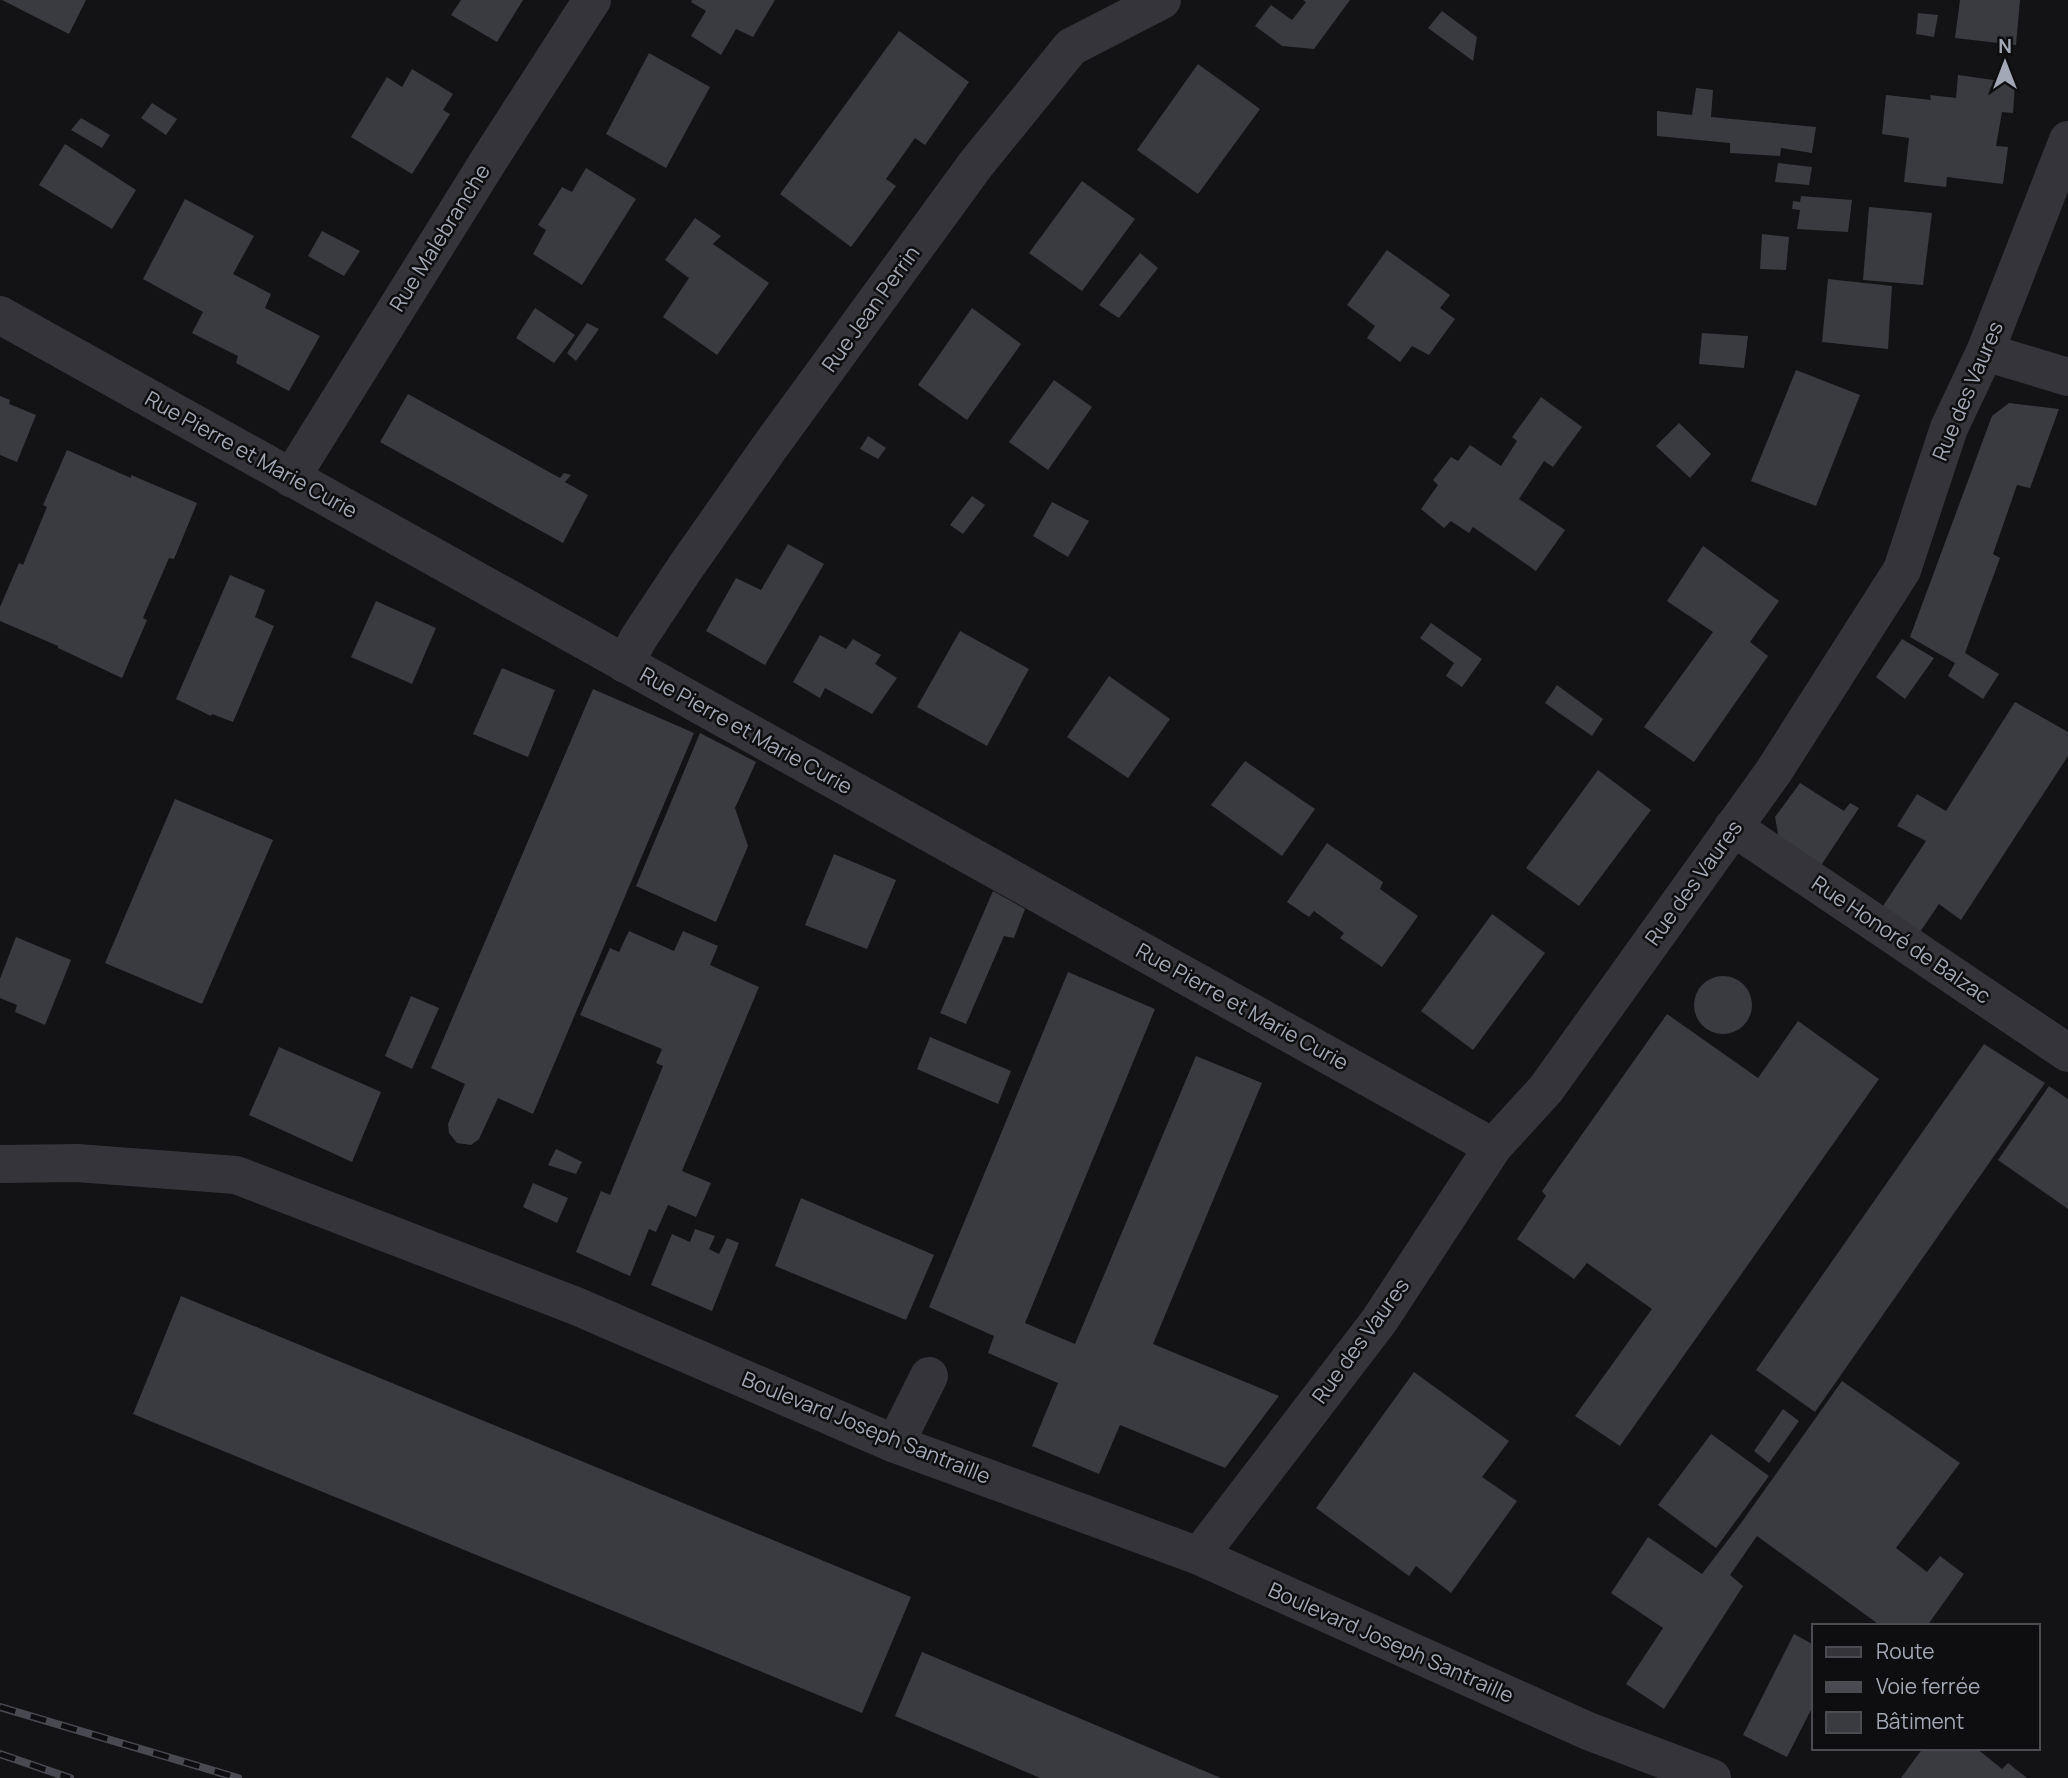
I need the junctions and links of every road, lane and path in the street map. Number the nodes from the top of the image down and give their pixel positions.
1 (592, 0) edge
2 (1162, 0) edge
3 (2068, 140) edge
4 (0, 315) edge
5 (1986, 352) junction
6 (2068, 377) edge
7 (291, 478) junction
8 (625, 664) junction
9 (1733, 827) junction
10 (2068, 1052) edge
11 (1493, 1147) junction
12 (0, 1164) edge
13 (929, 1376) dead end
14 (895, 1444) junction
15 (1199, 1556) junction
16 (1712, 1778) edge

1 - 7 street, Rue Malebranche
2 - 8 street, Rue Jean Perrin
3 - 5 street, Rue des Vaures
4 - 7 street, Rue Pierre et Marie Curie
5 - 6 street
5 - 9 street, Rue des Vaures
7 - 8 street, Rue Pierre et Marie Curie
8 - 11 street, Rue Pierre et Marie Curie
9 - 10 street, Rue Honoré de Balzac
9 - 11 street, Rue des Vaures
11 - 15 street, Rue des Vaures
12 - 14 street, Boulevard Joseph Santraille
13 - 14 street
14 - 15 street, Boulevard Joseph Santraille
15 - 16 street, Boulevard Joseph Santraille

